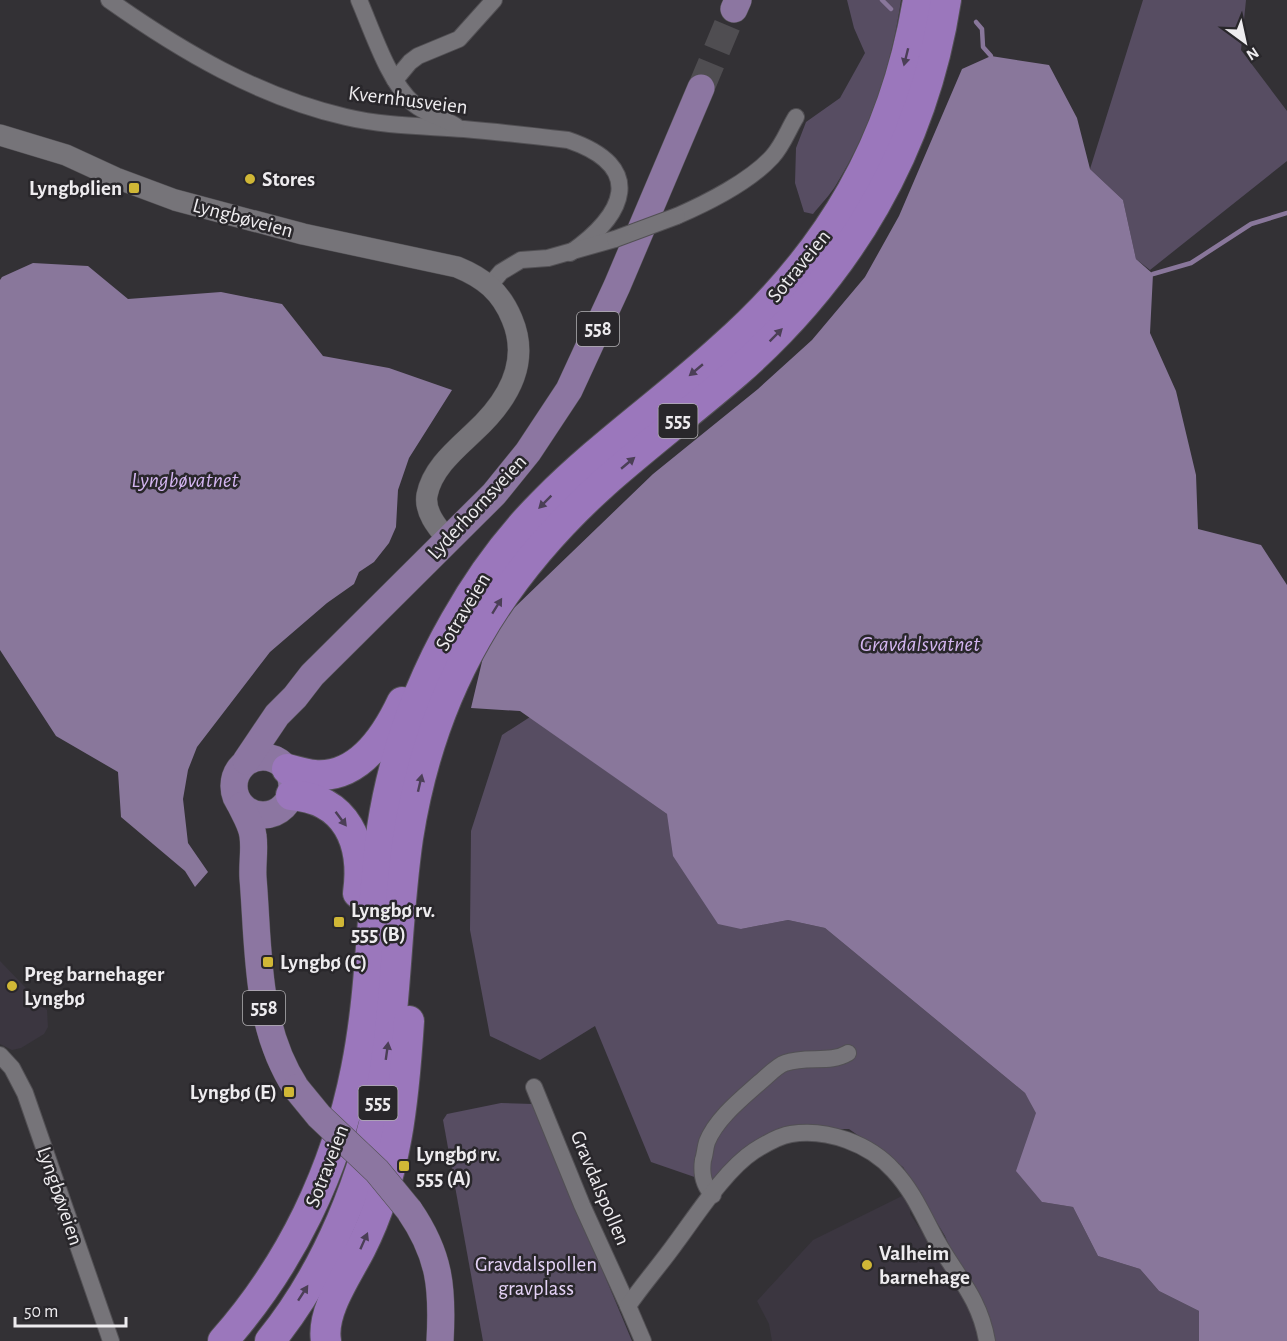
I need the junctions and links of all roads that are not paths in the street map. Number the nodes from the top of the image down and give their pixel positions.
1 (110, 0) edge
2 (359, 0) edge
3 (494, 0) edge
4 (918, 0) edge
5 (946, 0) edge
6 (395, 80) junction
7 (701, 88) tunnel mouth
8 (796, 117) dead end
9 (462, 129) junction
10 (0, 135) edge
11 (570, 253) junction
12 (490, 285) junction
13 (448, 540) junction
14 (480, 579) junction
15 (295, 697) junction
16 (246, 761) junction
17 (284, 784) junction
18 (242, 806) junction
19 (408, 841) junction
20 (256, 921) junction
21 (848, 1053) dead end
22 (0, 1055) edge
23 (534, 1087) dead end
24 (712, 1195) junction
25 (308, 1215) junction
26 (442, 1304) junction
27 (628, 1306) junction
28 (327, 1327) edge
29 (111, 1341) edge
30 (223, 1341) edge
31 (270, 1341) edge
32 (306, 1341) edge
33 (419, 1341) edge
34 (440, 1341) edge
35 (644, 1341) edge
36 (987, 1341) edge

1 - 9 street, Kvernhusveien
2 - 6 street
3 - 6 street
4 -> 14 highway, Sotraveien / 555
19 -> 5 highway, Sotraveien / 555
6 - 9 street
7 - 13 main road, Lyderhornsveien / 558
8 - 11 street, bridge
9 - 11 street, Kvernhusveien
10 - 12 street, Lyngbøveien
11 - 12 street
12 - 13 street, Lyngbøveien
13 - 15 main road, Lyderhornsveien / 558
14 - 17 highway, 555
14 - 25 highway, Sotraveien / 555
15 - 16 main road, Lyderhornsveien / 558
15 - 17 main road, Lyderhornsveien / 558
16 - 17 main road
16 - 18 main road, 558
17 - 18 main road
17 - 20 main road, Lyderhornsveien / 558
17 -> 25 highway, 555
18 - 20 main road, Lyderhornsveien / 558
28 -> 19 highway, 555
31 -> 19 highway, Sotraveien / 555
20 - 26 main road, Lyderhornsveien / 558, bridge
21 - 24 street
22 - 29 street, Lyngbøveien
23 - 27 street, Gravdalspollen
24 - 27 street
24 - 36 street
25 - 30 highway, Sotraveien / 555
26 - 33 main road
26 - 34 main road, 558
27 - 35 street, Gravdalspollen
28 - 32 highway, 555

